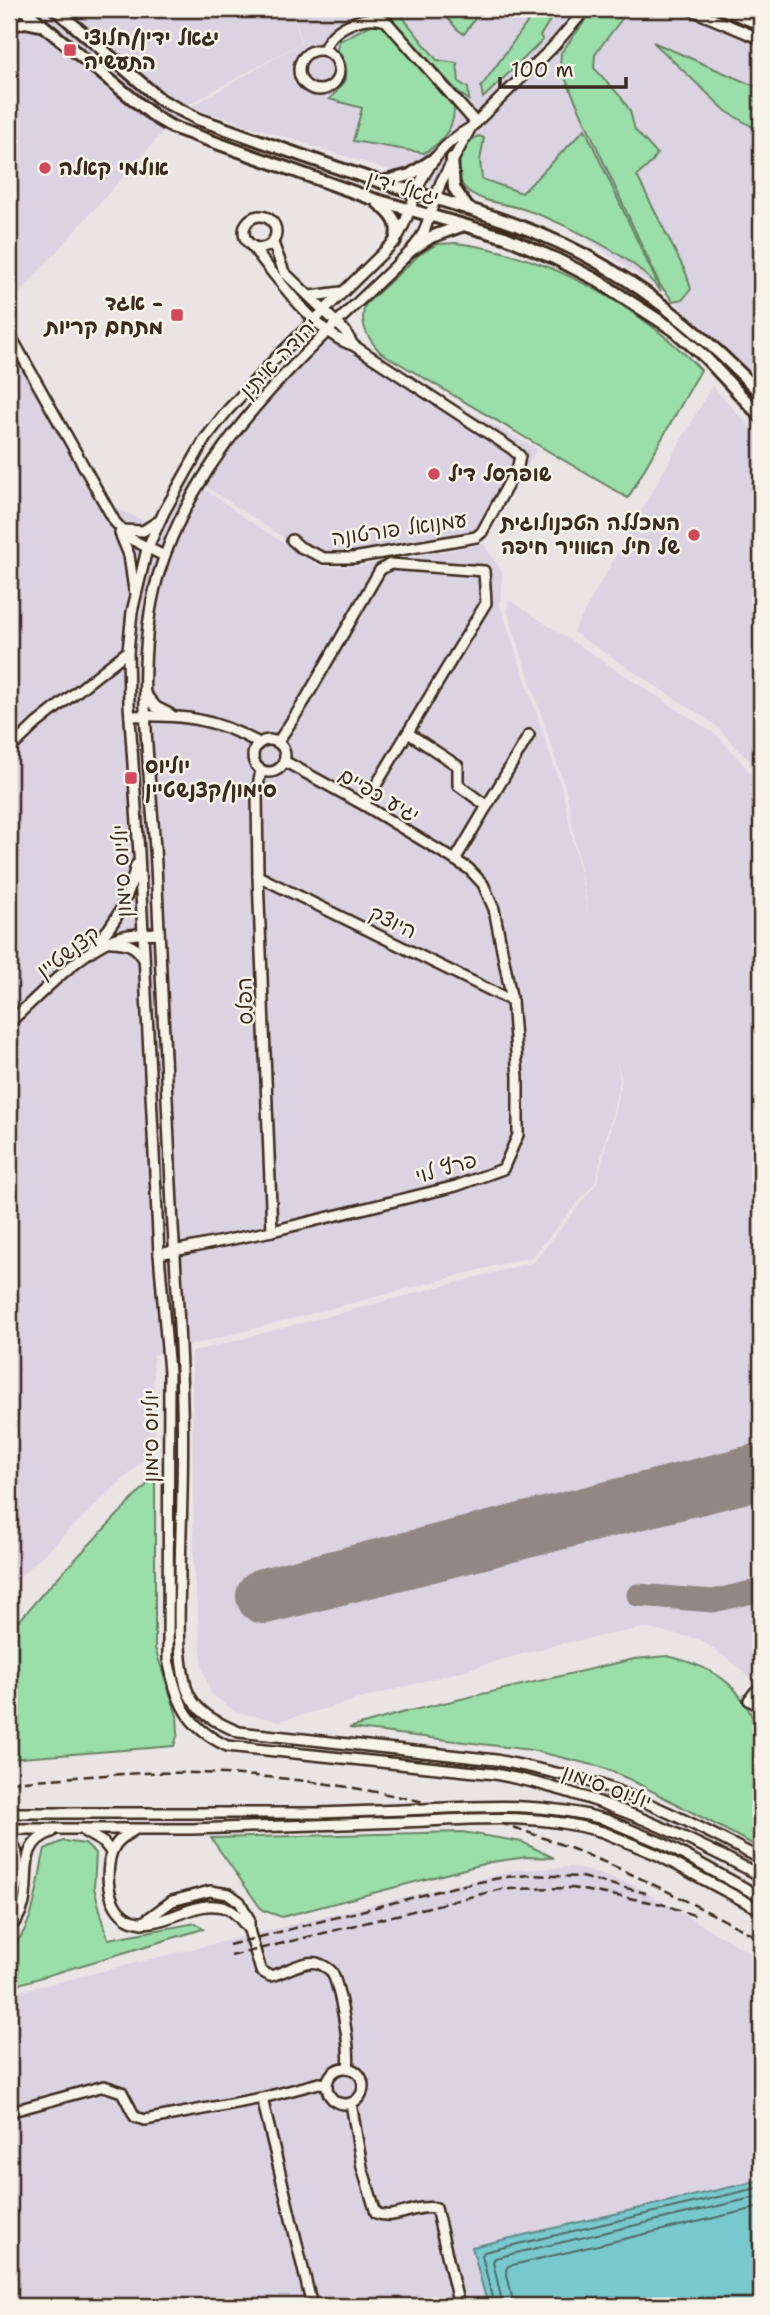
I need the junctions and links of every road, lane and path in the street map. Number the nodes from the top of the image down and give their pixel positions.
1 (22, 9) edge
2 (56, 9) edge
3 (586, 9) edge
4 (690, 9) edge
5 (722, 9) edge
6 (9, 20) edge
7 (761, 25) edge
8 (9, 26) edge
9 (46, 28) junction
10 (761, 39) edge
11 (324, 50) junction
12 (473, 125) junction
13 (453, 158) junction
14 (433, 159) junction
15 (377, 181) junction
16 (415, 193) junction
17 (373, 199) junction
18 (435, 199) junction
19 (469, 208) junction
20 (409, 211) junction
21 (429, 217) junction
22 (462, 225) junction
23 (396, 241) junction
24 (273, 243) junction
25 (251, 245) junction
26 (414, 249) junction
27 (343, 292) junction
28 (311, 296) junction
29 (324, 310) junction
30 (314, 319) junction
31 (337, 323) junction
32 (328, 332) junction
33 (9, 333) edge
34 (353, 345) junction
35 (761, 394) edge
36 (761, 417) edge
37 (164, 512) junction
38 (115, 522) junction
39 (121, 530) junction
40 (292, 540) dead end
41 (147, 549) junction
42 (164, 556) junction
43 (134, 602) junction
44 (128, 651) junction
45 (145, 692) junction
46 (130, 716) junction
47 (146, 716) junction
48 (174, 716) junction
49 (408, 733) junction
50 (529, 735) dead end
51 (278, 742) junction
52 (258, 743) junction
53 (9, 750) edge
54 (284, 761) junction
55 (261, 770) junction
56 (364, 805) junction
57 (487, 807) junction
58 (139, 853) junction
59 (455, 860) junction
60 (258, 876) junction
61 (159, 933) junction
62 (143, 934) junction
63 (106, 943) junction
64 (85, 956) junction
65 (145, 962) junction
66 (512, 1001) junction
67 (9, 1023) edge
68 (272, 1231) junction
69 (174, 1233) junction
70 (199, 1247) junction
71 (175, 1252) junction
72 (159, 1254) junction
73 (177, 1278) junction
74 (761, 1688) edge
75 (761, 1707) edge
76 (9, 1813) edge
77 (9, 1829) edge
78 (61, 1829) junction
79 (80, 1830) junction
80 (135, 1830) junction
81 (9, 1838) edge
82 (111, 1852) junction
83 (760, 1858) edge
84 (761, 1876) edge
85 (761, 1897) edge
86 (9, 1906) edge
87 (761, 1910) edge
88 (142, 1923) junction
89 (9, 1928) edge
90 (249, 1930) junction
91 (348, 2068) junction
92 (327, 2084) junction
93 (262, 2098) junction
94 (351, 2103) junction
95 (10, 2110) edge
96 (312, 2306) edge
97 (459, 2306) edge

1 - 6 street
1 - 9 main road, יגאל ידין
2 - 15 main road, יגאל ידין
3 - 12 street
4 - 10 street
5 - 7 street
8 - 9 main road
9 - 17 main road, יגאל ידין
11 - 11 street
11 - 12 street
12 - 13 street, יהודה איתין
12 - 14 street, יהודה איתין
13 - 18 street, יהודה איתין
13 - 19 main road
14 - 15 main road
14 - 16 street, יהודה איתין
15 - 16 main road, יגאל ידין
16 - 18 main road, יגאל ידין
16 - 20 street, יהודה איתין
17 - 20 main road, יגאל ידין
17 - 23 main road
18 - 19 main road, יגאל ידין
18 - 21 street, יהודה איתין
19 - 35 main road, יגאל ידין
20 - 21 main road, יגאל ידין
20 - 23 street, יהודה איתין
21 - 22 main road, יגאל ידין
21 - 26 street, יהודה איתין
22 - 26 main road
22 - 36 main road, יגאל ידין
23 - 27 street, יהודה איתין
24 - 25 street
24 - 25 street
24 - 28 street, עמנואל פורטונה
25 - 30 street, עמנואל פורטונה
26 - 31 street, יהודה איתין
27 - 28 street
27 - 29 street, יהודה איתין
28 - 29 street, עמנואל פורטונה
29 - 30 street, יהודה איתין
29 - 31 street, עמנואל פורטונה
30 - 32 street, עמנואל פורטונה
30 - 37 street, יהודה איתין
31 - 32 street, יהודה איתין
31 - 34 street, עמנואל פורטונה
32 - 34 street, עמנואל פורטונה
32 - 42 street, יהודה איתין
33 - 38 street
34 - 40 street, עמנואל פורטונה
37 - 39 street
37 - 41 street, יהודה איתין
38 - 39 street
38 - 43 street
39 - 41 street
41 - 42 street
41 - 43 street, יוליוס סימון
42 - 45 street, יוליוס סימון
43 - 44 street, יוליוס סימון
44 - 46 street, יוליוס סימון
44 - 53 street
45 - 47 street, יוליוס סימון
45 - 48 street
46 - 47 street
46 - 58 street, יוליוס סימון
47 - 48 street
47 - 61 street, יוליוס סימון
48 - 52 street
49 - 51 street
49 - 56 street
49 - 57 street
50 - 57 street
51 - 52 street
51 - 54 street
52 - 55 street
54 - 55 street
54 - 56 street, יגיע כפיים
55 - 60 street, הפלס
56 - 59 street, יגיע כפיים
57 - 59 street
58 - 62 street, יוליוס סימון
58 - 64 street
59 - 66 street, פרץ לוי
60 - 66 street, היוצק
60 - 68 street, הפלס
61 - 62 street, קצנשטיין
61 - 69 street, יוליוס סימון
62 - 63 street, קצנשטיין
62 - 65 street, יוליוס סימון
63 - 64 street, קצנשטיין
63 - 65 street
64 - 67 street, קצנשטיין
65 - 72 street, יוליוס סימון
66 - 68 street, פרץ לוי
68 - 70 street, פרץ לוי
69 - 70 street
69 - 71 street, יוליוס סימון
70 - 71 street, פרץ לוי
70 - 73 street
71 - 72 street, פרץ לוי
71 - 73 street, יוליוס סימון
72 - 84 street, יוליוס סימון
73 - 83 street, יוליוס סימון
74 - 75 street
76 - 85 street, bridge
77 - 78 street
78 - 79 street
78 - 89 street
79 - 80 street
79 - 82 street
80 - 82 street
80 - 87 street, bridge
81 - 86 street
82 - 88 street
88 - 90 street
88 - 90 street
90 - 91 street
91 - 92 street
91 - 94 street
92 - 93 street
92 - 94 street
93 - 95 street
93 - 96 street
94 - 97 street

